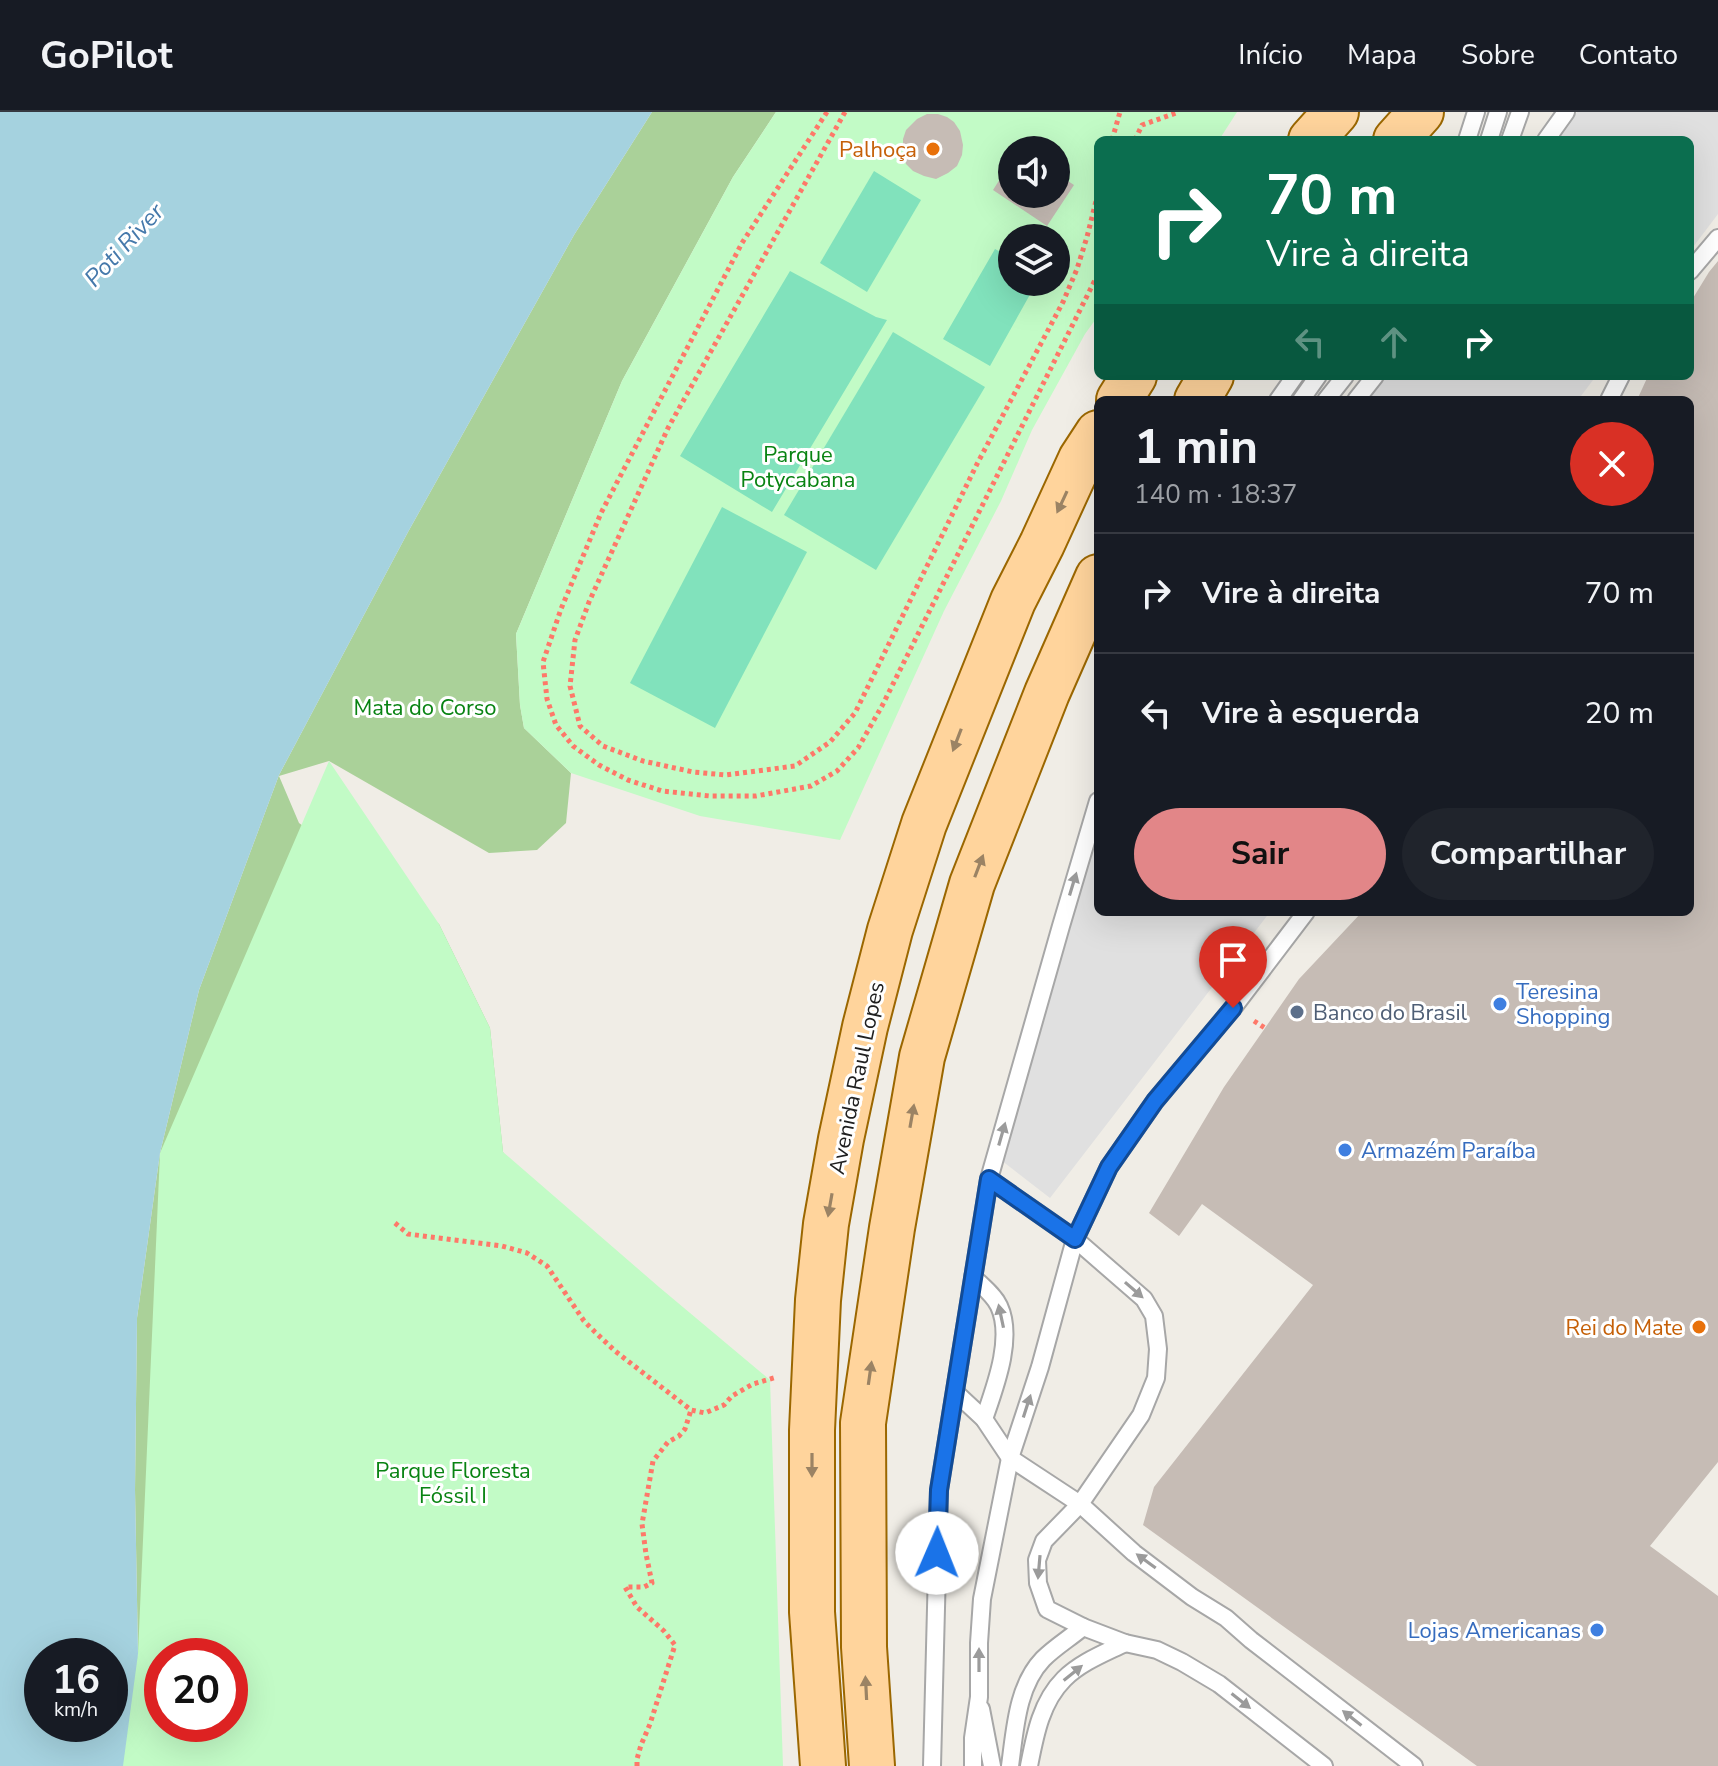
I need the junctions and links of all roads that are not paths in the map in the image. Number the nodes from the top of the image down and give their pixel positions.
1 (1336, 112) edge
2 (1421, 112) edge
3 (1476, 112) edge
4 (1498, 112) edge
5 (1520, 112) edge
6 (1566, 112) edge
7 (1315, 136) edge
8 (1400, 136) edge
9 (1468, 136) edge
10 (1490, 136) edge
11 (1511, 136) edge
12 (1549, 136) edge
13 (1718, 238) edge
14 (1694, 266) edge
15 (1342, 380) edge
16 (1372, 380) edge
17 (1329, 396) edge
18 (1359, 396) edge
19 (1094, 439) edge
20 (1094, 586) edge
21 (1094, 815) edge
22 (1303, 916) edge
23 (989, 1179) junction
24 (1075, 1239) junction
25 (973, 1277) junction
26 (955, 1392) junction
27 (984, 1419) junction
28 (1010, 1458) junction
29 (1080, 1504) junction
30 (1083, 1627) junction
31 (1125, 1643) junction
32 (979, 1697) junction
33 (933, 1711) junction
34 (823, 1766) edge
35 (872, 1766) edge
36 (932, 1766) edge
37 (945, 1766) edge
38 (973, 1766) edge
39 (992, 1766) edge
40 (1010, 1766) edge
41 (1029, 1766) edge
42 (1324, 1766) edge
43 (1414, 1766) edge

1 - 7 main road
2 - 8 main road
3 - 9 lane
4 - 10 lane
5 - 11 lane
6 - 12 lane
13 - 14 lane
15 - 17 lane
16 - 18 lane
19 -> 34 main road, Avenida Raul Lopes
35 -> 20 main road
23 -> 21 lane
22 - 24 lane
23 - 24 lane
23 - 25 lane
28 -> 24 lane
24 -> 29 lane
25 - 26 lane
27 -> 25 lane
26 - 27 lane
26 - 33 lane
27 - 28 lane
28 - 29 lane
32 -> 28 lane
29 -> 30 lane
43 -> 29 lane
30 - 31 lane
30 - 40 lane
41 -> 31 lane
31 -> 42 lane
32 - 38 lane
32 - 39 lane
33 - 36 lane
33 - 37 lane

